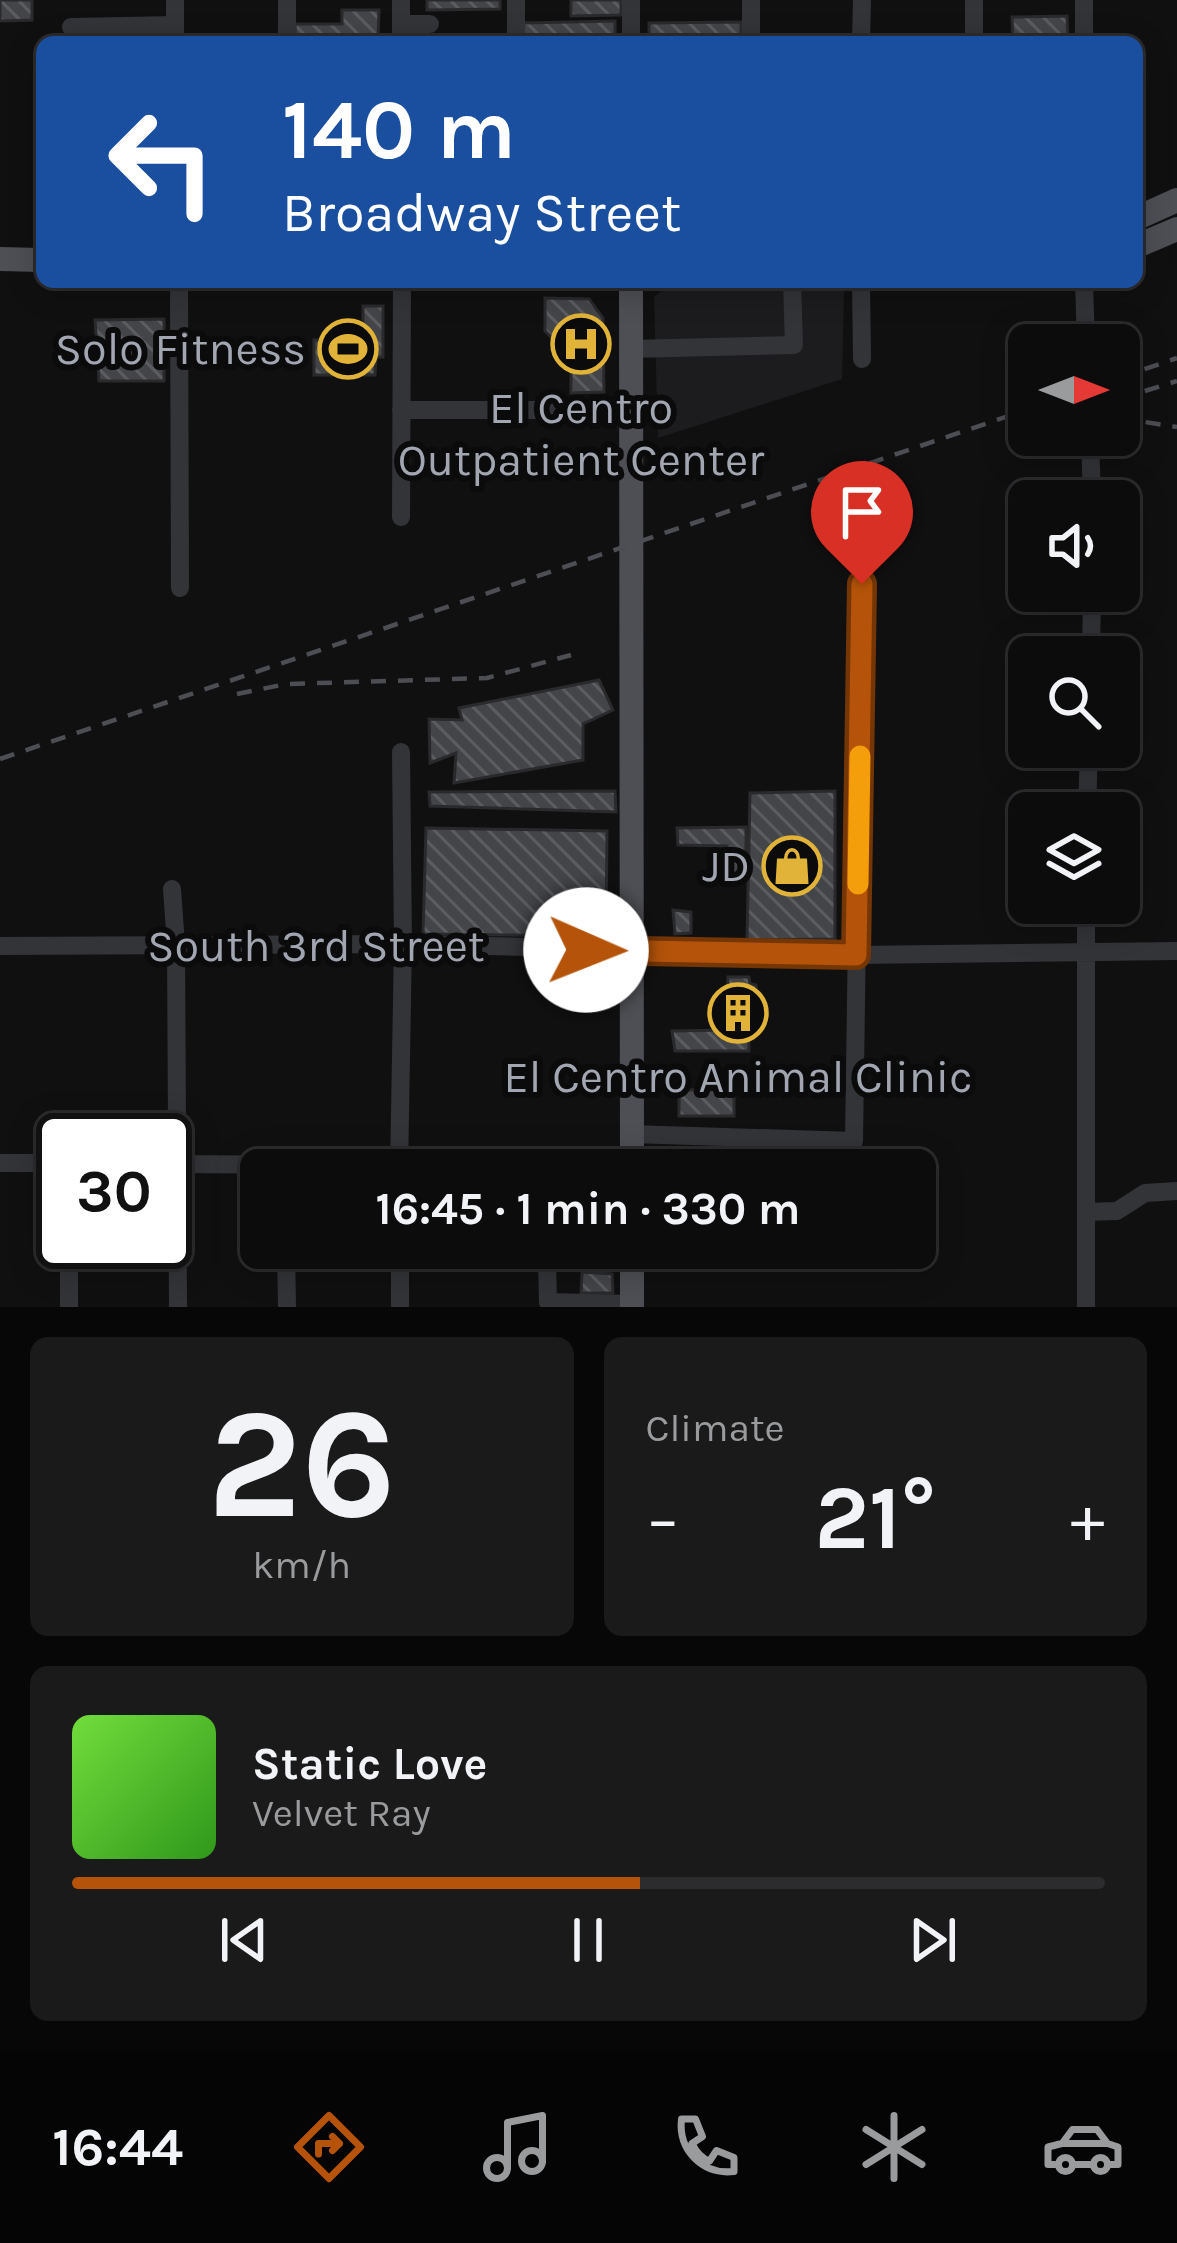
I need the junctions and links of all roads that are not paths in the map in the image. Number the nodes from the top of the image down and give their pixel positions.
1 (175, 0) edge
2 (287, 0) edge
3 (401, 0) edge
4 (516, 0) edge
5 (631, 0) edge
6 (751, 0) edge
7 (862, 0) edge
8 (974, 0) edge
9 (1084, 0) edge
10 (430, 24) dead end
11 (71, 27) dead end
12 (512, 29) edge
13 (175, 33) edge
14 (401, 33) edge
15 (287, 36) edge
16 (631, 36) edge
17 (751, 36) edge
18 (861, 36) edge
19 (974, 36) edge
20 (1084, 36) edge
21 (1177, 200) edge
22 (1143, 215) edge
23 (1177, 229) edge
24 (1143, 243) edge
25 (0, 260) edge
26 (36, 260) edge
27 (179, 288) edge
28 (402, 288) edge
29 (631, 288) edge
30 (792, 288) edge
31 (861, 288) edge
32 (1084, 288) edge
33 (1086, 324) edge
34 (631, 350) junction
35 (862, 359) dead end
36 (631, 387) junction
37 (401, 405) junction
38 (631, 425) junction
39 (401, 517) dead end
40 (862, 584) dead end
41 (181, 588) dead end
42 (401, 752) dead end
43 (172, 889) dead end
44 (1086, 924) edge
45 (403, 944) junction
46 (176, 945) junction
47 (0, 946) edge
48 (632, 951) junction
49 (1177, 951) edge
50 (1085, 953) junction
51 (856, 955) junction
52 (172, 1113) edge
53 (632, 1134) junction
54 (399, 1149) edge
55 (632, 1149) edge
56 (0, 1163) edge
57 (36, 1163) edge
58 (192, 1164) edge
59 (240, 1165) edge
60 (1177, 1192) edge
61 (1086, 1212) junction
62 (69, 1269) edge
63 (176, 1269) edge
64 (286, 1269) edge
65 (400, 1269) edge
66 (548, 1269) edge
67 (632, 1269) edge
68 (632, 1305) edge
69 (69, 1307) edge
70 (178, 1307) edge
71 (286, 1307) edge
72 (400, 1307) edge
73 (1086, 1307) edge

1 - 13 street
2 - 15 street
3 - 14 street
4 - 12 street
5 - 16 street
6 - 17 street
7 - 18 street
8 - 19 street
9 - 20 street
10 - 14 street
11 - 13 street
21 - 22 main road
23 - 24 main road
25 - 26 main road
27 - 41 street
28 - 37 street
29 - 34 main road
30 - 34 street
31 - 35 street
32 - 33 street
34 - 36 main road
36 - 37 street
36 - 38 main road
37 - 38 street
37 - 39 street
38 - 48 main road
40 - 51 street
42 - 45 street
43 - 46 street
44 - 50 street
45 - 46 street, South 3rd Street
45 - 48 street, South 3rd Street
45 - 54 street
46 - 47 street, South 3rd Street
46 - 52 street
48 - 51 street, South 3rd Street
48 - 53 main road
49 - 50 street, South 3rd Street
50 - 51 street, South 3rd Street
50 - 61 street
51 - 53 street
53 - 55 main road
56 - 57 street
58 - 59 street
60 - 61 street
61 - 73 street
62 - 69 street
63 - 70 street
64 - 71 street
65 - 72 street
66 - 68 street
67 - 68 main road

